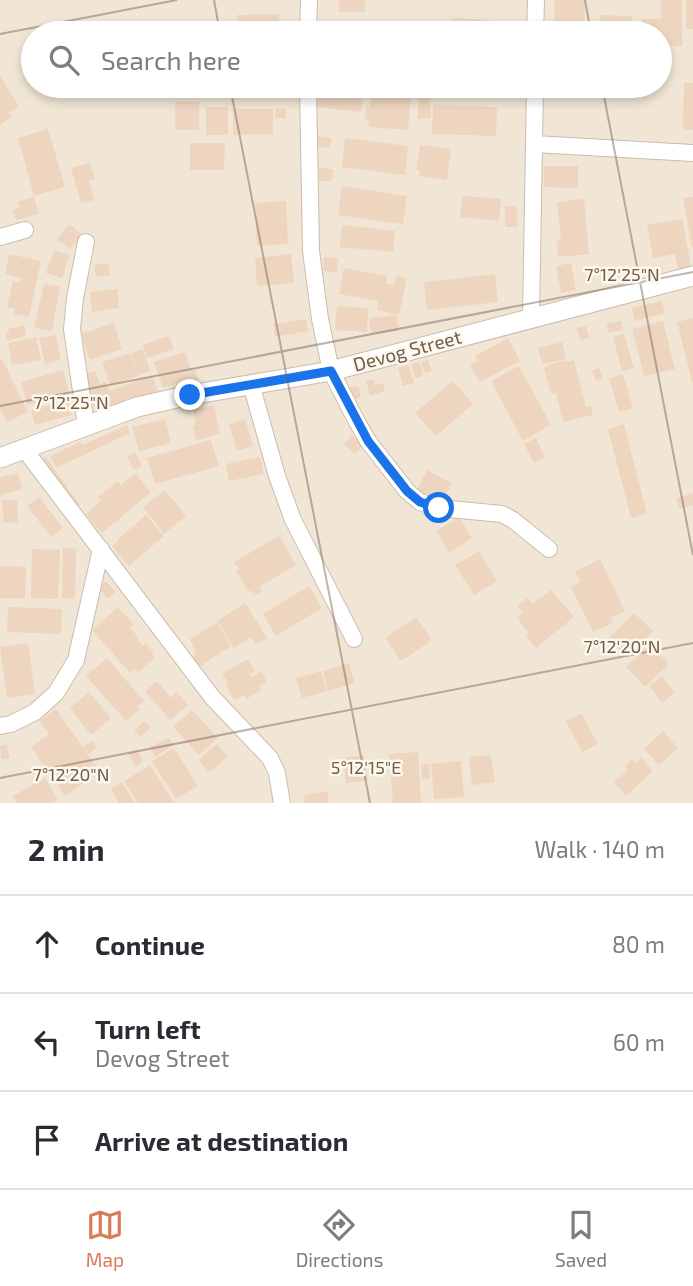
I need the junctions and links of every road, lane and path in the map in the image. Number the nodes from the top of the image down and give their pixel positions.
1 (309, 0) edge
2 (536, 0) edge
3 (308, 21) edge
4 (535, 21) edge
5 (308, 98) edge
6 (535, 98) edge
7 (534, 144) junction
8 (693, 153) edge
9 (25, 230) dead end
10 (0, 237) edge
11 (86, 242) dead end
12 (693, 276) edge
13 (531, 318) junction
14 (331, 371) junction
15 (251, 384) junction
16 (86, 425) junction
17 (25, 450) junction
18 (0, 458) edge
19 (101, 549) junction
20 (549, 549) dead end
21 (354, 639) dead end
22 (0, 726) edge
23 (282, 803) edge

1 - 3 street
2 - 4 street
5 - 14 street
6 - 7 street
7 - 8 street
7 - 13 street
9 - 10 street
11 - 16 street
12 - 13 street, Devog Street
13 - 14 street, Devog Street
14 - 15 street, Devog Street
14 - 20 street
15 - 16 street, Devog Street
15 - 21 street
16 - 17 street, Devog Street
17 - 18 street, Devog Street
17 - 19 street
19 - 22 street
19 - 23 street

